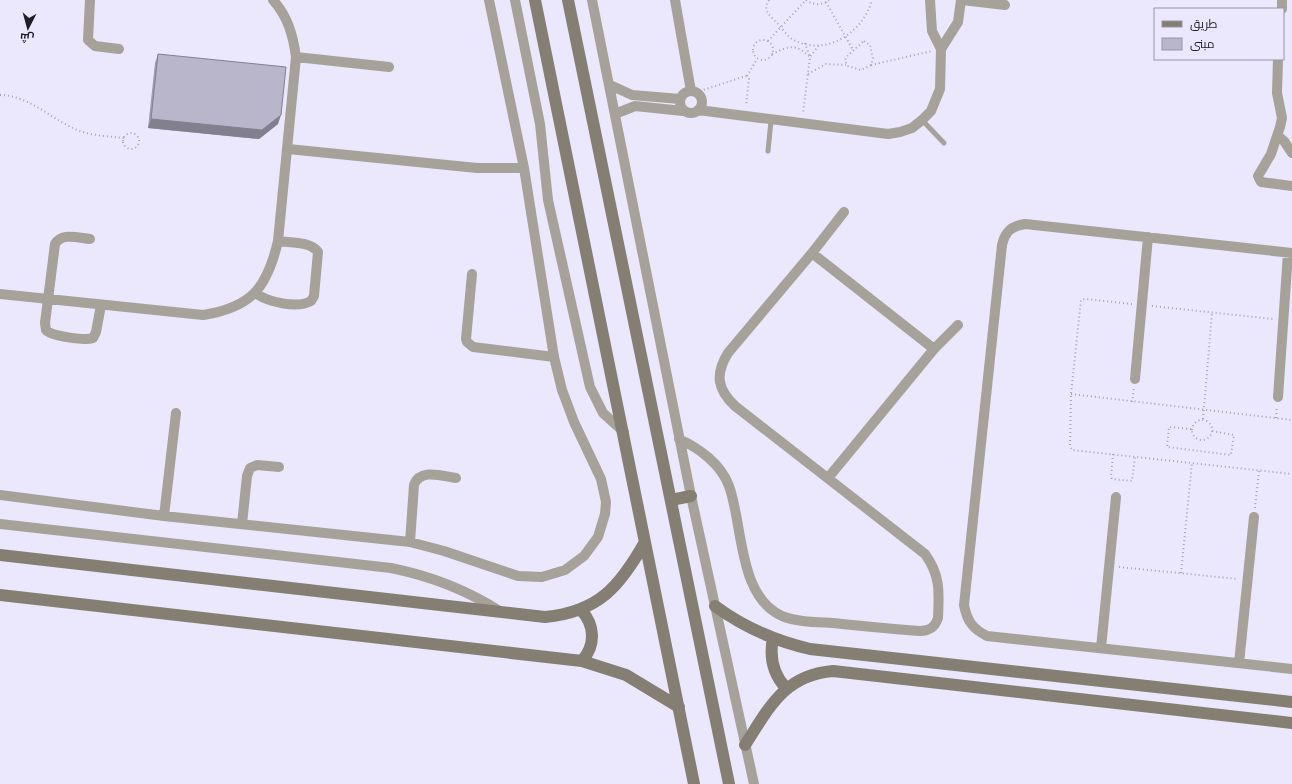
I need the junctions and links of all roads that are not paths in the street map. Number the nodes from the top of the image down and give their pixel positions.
1 (90, 0) edge
2 (274, 0) edge
3 (489, 0) edge
4 (515, 0) edge
5 (535, 0) edge
6 (568, 0) edge
7 (592, 0) edge
8 (675, 0) edge
9 (930, 0) edge
10 (962, 0) edge
11 (1005, 5) dead end
12 (119, 49) dead end
13 (942, 49) junction
14 (296, 57) junction
15 (1278, 60) edge
16 (390, 67) dead end
17 (610, 85) junction
18 (693, 92) junction
19 (680, 99) junction
20 (698, 110) junction
21 (683, 111) junction
22 (616, 114) junction
23 (772, 120) junction
24 (922, 120) junction
25 (1278, 136) junction
26 (944, 143) dead end
27 (288, 148) junction
28 (768, 151) dead end
29 (1292, 153) edge
30 (524, 168) junction
31 (1292, 186) edge
32 (844, 212) dead end
33 (1148, 237) junction
34 (90, 239) dead end
35 (278, 241) junction
36 (812, 253) junction
37 (1290, 253) edge
38 (472, 274) dead end
39 (255, 293) junction
40 (0, 294) edge
41 (48, 299) junction
42 (101, 305) junction
43 (958, 325) dead end
44 (934, 349) junction
45 (554, 357) junction
46 (1135, 379) road end
47 (1278, 397) dead end
48 (176, 413) dead end
49 (624, 432) junction
50 (679, 439) junction
51 (279, 467) dead end
52 (456, 478) dead end
53 (828, 478) junction
54 (0, 495) edge
55 (691, 496) junction
56 (1116, 497) dead end
57 (671, 500) junction
58 (164, 516) junction
59 (1254, 517) road end
60 (0, 524) edge
61 (242, 524) junction
62 (410, 542) junction
63 (645, 542) junction
64 (0, 555) edge
65 (0, 595) edge
66 (715, 606) junction
67 (580, 610) junction
68 (503, 613) junction
69 (773, 638) junction
70 (1101, 648) junction
71 (582, 661) junction
72 (1239, 663) junction
73 (1292, 669) edge
74 (786, 688) junction
75 (1291, 700) edge
76 (679, 707) junction
77 (1292, 722) edge
78 (745, 745) junction
79 (694, 784) edge
80 (729, 784) edge
81 (754, 784) edge

1 - 12 street
2 - 14 street
3 - 30 street
4 - 49 street
5 - 49 street
6 - 57 street
7 - 17 street
8 - 18 street
9 - 13 street
10 - 11 street
10 - 13 street
13 - 24 street
14 - 16 street
14 - 27 street
15 - 25 street
17 - 19 street
17 - 22 street
18 - 19 street
18 - 20 street
19 - 21 street
20 - 21 street
20 - 23 street
21 - 22 street
22 - 50 street
23 - 24 street
23 - 28 lane
24 - 26 lane
25 - 29 street
25 - 31 street
27 - 30 street
27 - 35 street
30 - 45 street
32 - 36 street
33 - 37 street
33 - 46 street
33 - 70 street
34 - 41 street
35 - 39 street
35 - 39 street
36 - 44 street
36 - 53 street
37 - 47 street
38 - 45 street
39 - 42 street
40 - 41 street
41 - 42 street
41 - 42 street
43 - 44 street
44 - 53 street
45 - 62 street
48 - 58 street
49 - 63 street
50 - 53 street
50 - 55 street
51 - 61 street
52 - 62 street
54 - 58 street
55 - 57 street
55 - 66 street
56 - 70 street
57 - 80 street
58 - 61 street
59 - 72 street
60 - 68 street
61 - 62 street
63 - 67 street
63 - 76 street
64 - 68 street
65 - 71 street
66 - 69 street
66 - 78 street
67 - 68 street
67 - 71 street
69 - 74 street
69 - 75 street
70 - 72 street
71 - 76 street
72 - 73 street
74 - 77 street
74 - 78 street
76 - 79 street
78 - 81 street

